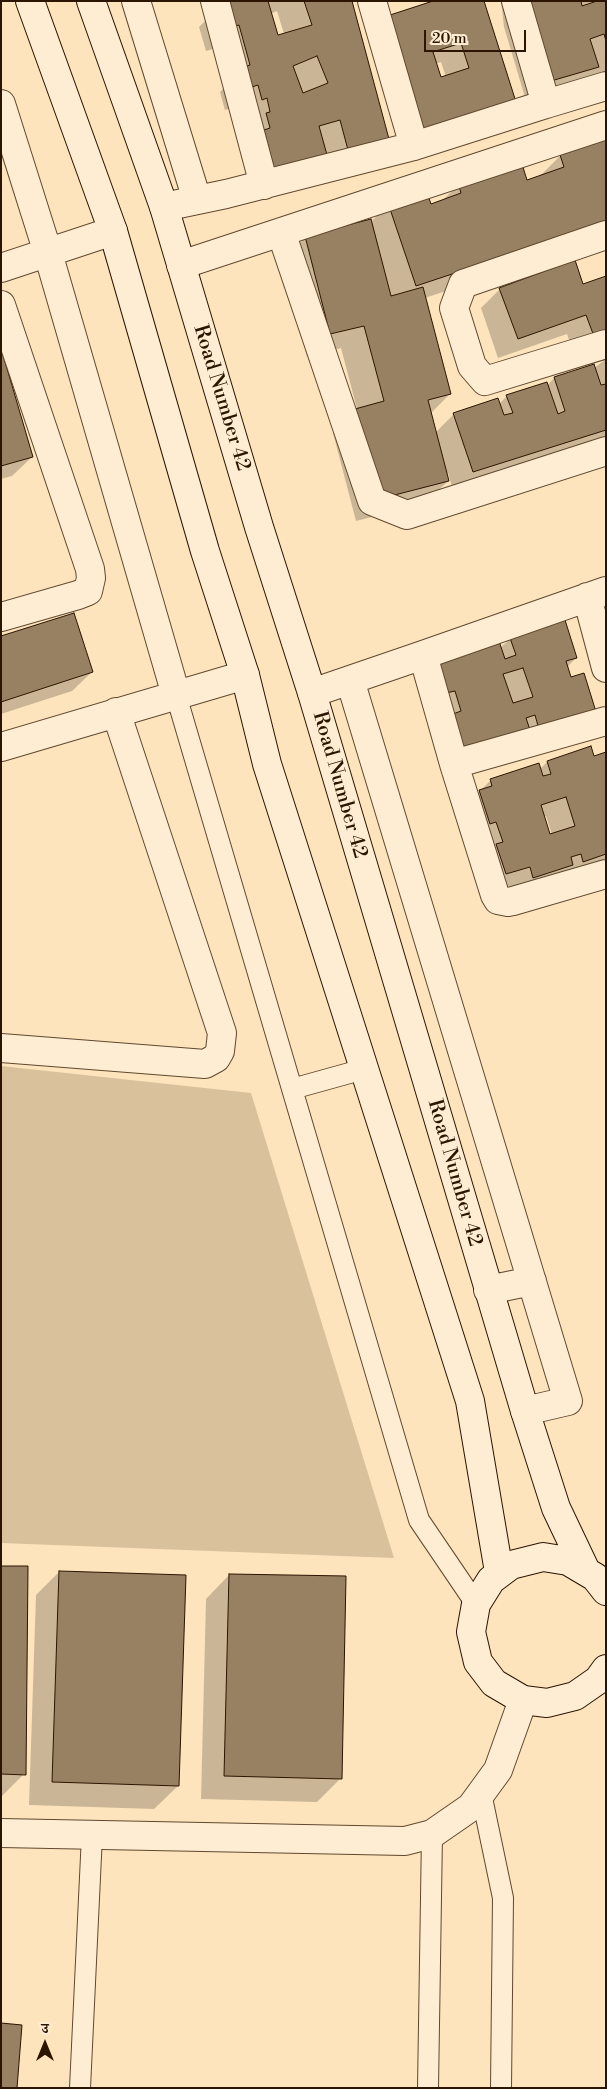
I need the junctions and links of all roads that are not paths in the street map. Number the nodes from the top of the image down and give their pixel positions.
1 (30, 1) edge
2 (91, 1) edge
3 (136, 1) edge
4 (215, 1) edge
5 (372, 1) edge
6 (516, 1) edge
7 (606, 86) edge
8 (1, 104) edge
9 (546, 104) junction
10 (606, 125) edge
11 (414, 146) junction
12 (264, 185) junction
13 (198, 200) junction
14 (164, 207) junction
15 (113, 231) junction
16 (281, 232) junction
17 (606, 235) edge
18 (48, 253) junction
19 (181, 265) junction
20 (1, 268) edge
21 (1, 305) edge
22 (606, 344) edge
23 (606, 451) edge
24 (596, 594) edge
25 (1, 617) edge
26 (423, 655) junction
27 (606, 668) edge
28 (244, 675) junction
29 (350, 680) junction
30 (312, 693) junction
31 (176, 695) junction
32 (116, 712) junction
33 (606, 721) edge
34 (1, 747) edge
35 (454, 764) junction
36 (606, 874) edge
37 (1, 1048) edge
38 (364, 1069) junction
39 (292, 1089) junction
40 (532, 1280) junction
41 (488, 1290) junction
42 (524, 1411) junction
43 (585, 1569) junction
44 (500, 1572) junction
45 (606, 1591) edge
46 (476, 1604) junction
47 (603, 1677) edge
48 (523, 1700) junction
49 (482, 1793) junction
50 (1, 1833) edge
51 (432, 1834) junction
52 (92, 1835) junction
53 (80, 2088) edge
54 (428, 2088) edge
55 (501, 2088) edge

1 - 15 street
2 - 14 street, Road Number 42
3 - 13 street
4 - 12 street
5 - 11 street
6 - 9 street
7 - 9 street
8 - 18 street
9 - 11 street
10 - 16 street
11 - 12 street
12 - 13 street
13 - 14 street
14 - 19 street, Road Number 42
15 - 18 street
15 - 28 street
16 - 19 street
16 - 23 street
17 - 22 street
18 - 20 street
18 - 31 street
19 - 30 street, Road Number 42
21 - 25 street
24 - 26 street
24 - 27 street
26 - 29 street
26 - 35 street
28 - 31 street
28 - 38 street
29 - 30 street
29 - 40 street
30 - 41 street, Road Number 42
31 - 32 street
31 - 39 lane
32 - 34 street
32 - 37 street
33 - 35 street
35 - 36 street
38 - 39 lane
38 - 44 street
39 - 46 lane
40 - 41 street
40 - 42 street
41 - 42 street, Road Number 42
42 - 43 street, Road Number 42
43 - 44 street
43 - 45 street
44 - 46 street
46 - 48 street
47 - 48 street
48 - 49 street
49 - 51 street
49 - 55 lane
50 - 52 street
51 - 52 street
51 - 54 lane
52 - 53 lane

